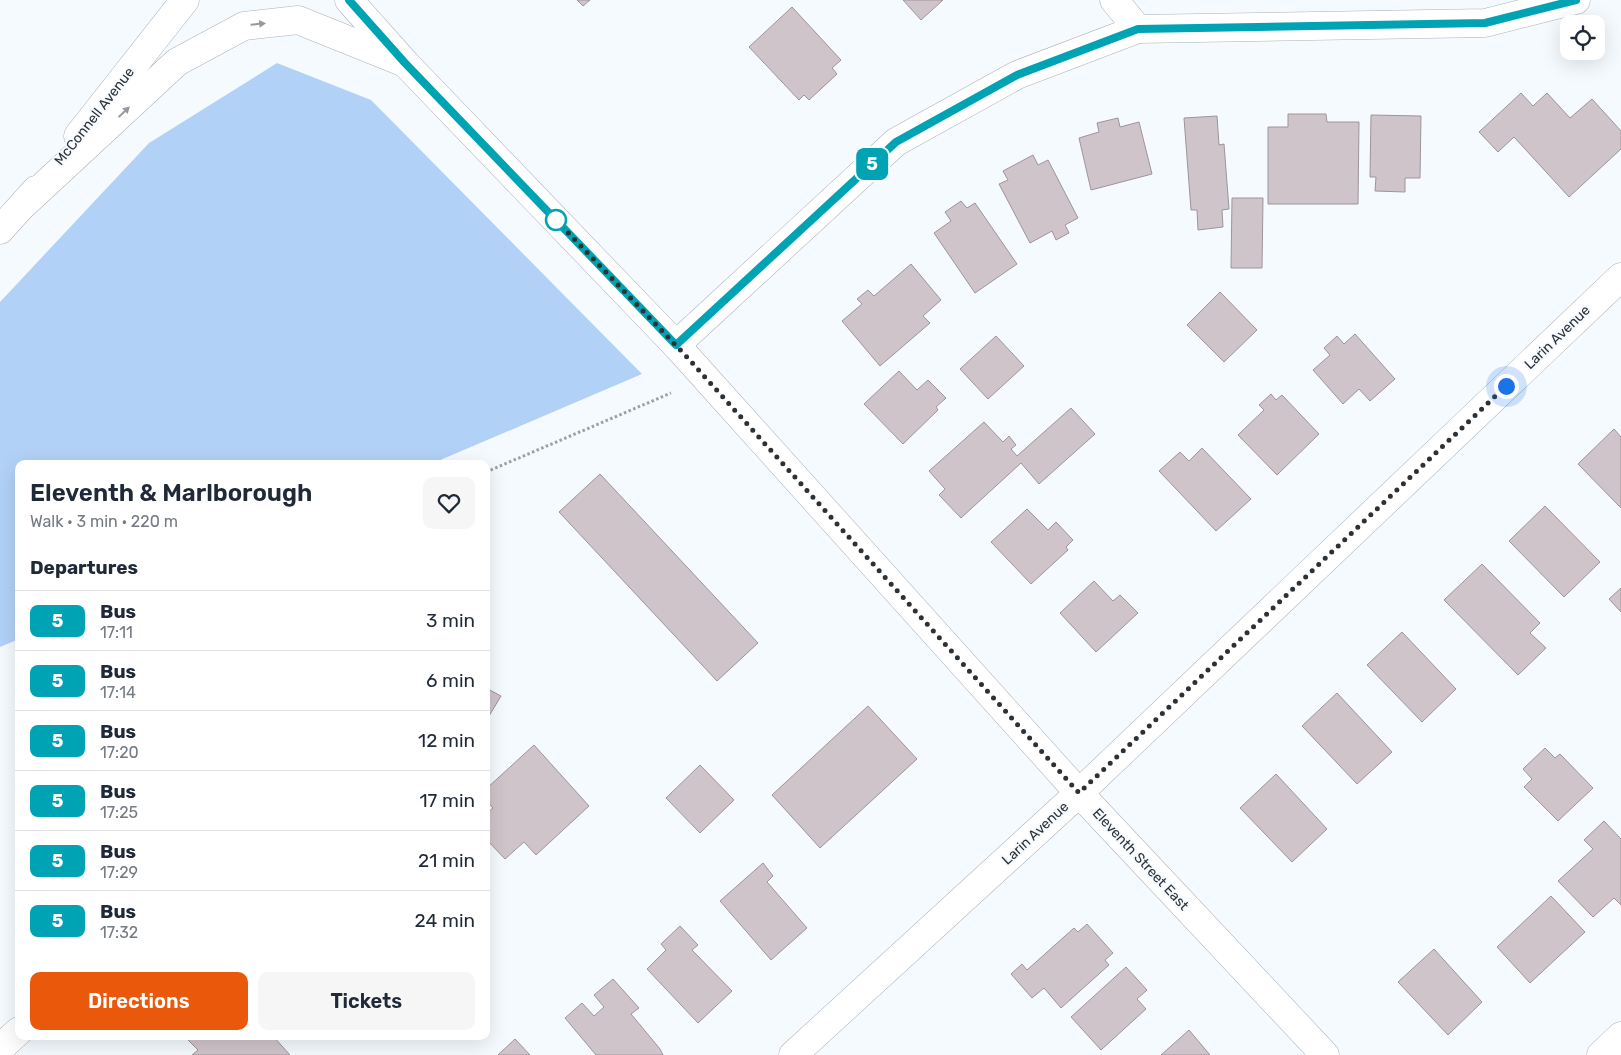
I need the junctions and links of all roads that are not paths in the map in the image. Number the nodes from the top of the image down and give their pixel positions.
1 (185, 0) edge
2 (349, 0) edge
3 (1114, 0) edge
4 (1576, 0) edge
5 (1138, 29) junction
6 (405, 63) junction
7 (24, 204) junction
8 (0, 230) edge
9 (1621, 277) edge
10 (676, 345) junction
11 (1079, 793) junction
12 (15, 1035) edge
13 (1621, 1036) edge
14 (0, 1048) edge
15 (794, 1055) edge
16 (1325, 1055) edge
17 (1601, 1055) edge

1 - 7 street, McConnell Avenue
2 - 6 street, Eleventh Street East
3 - 5 street
4 - 5 street
5 - 10 street
7 -> 6 street
6 - 10 street, Eleventh Street East
7 - 8 street, McConnell Avenue
9 - 11 street, Larin Avenue
10 - 11 street, Eleventh Street East
11 - 15 street, Larin Avenue
11 - 16 street, Eleventh Street East
12 - 14 street
13 - 17 street

